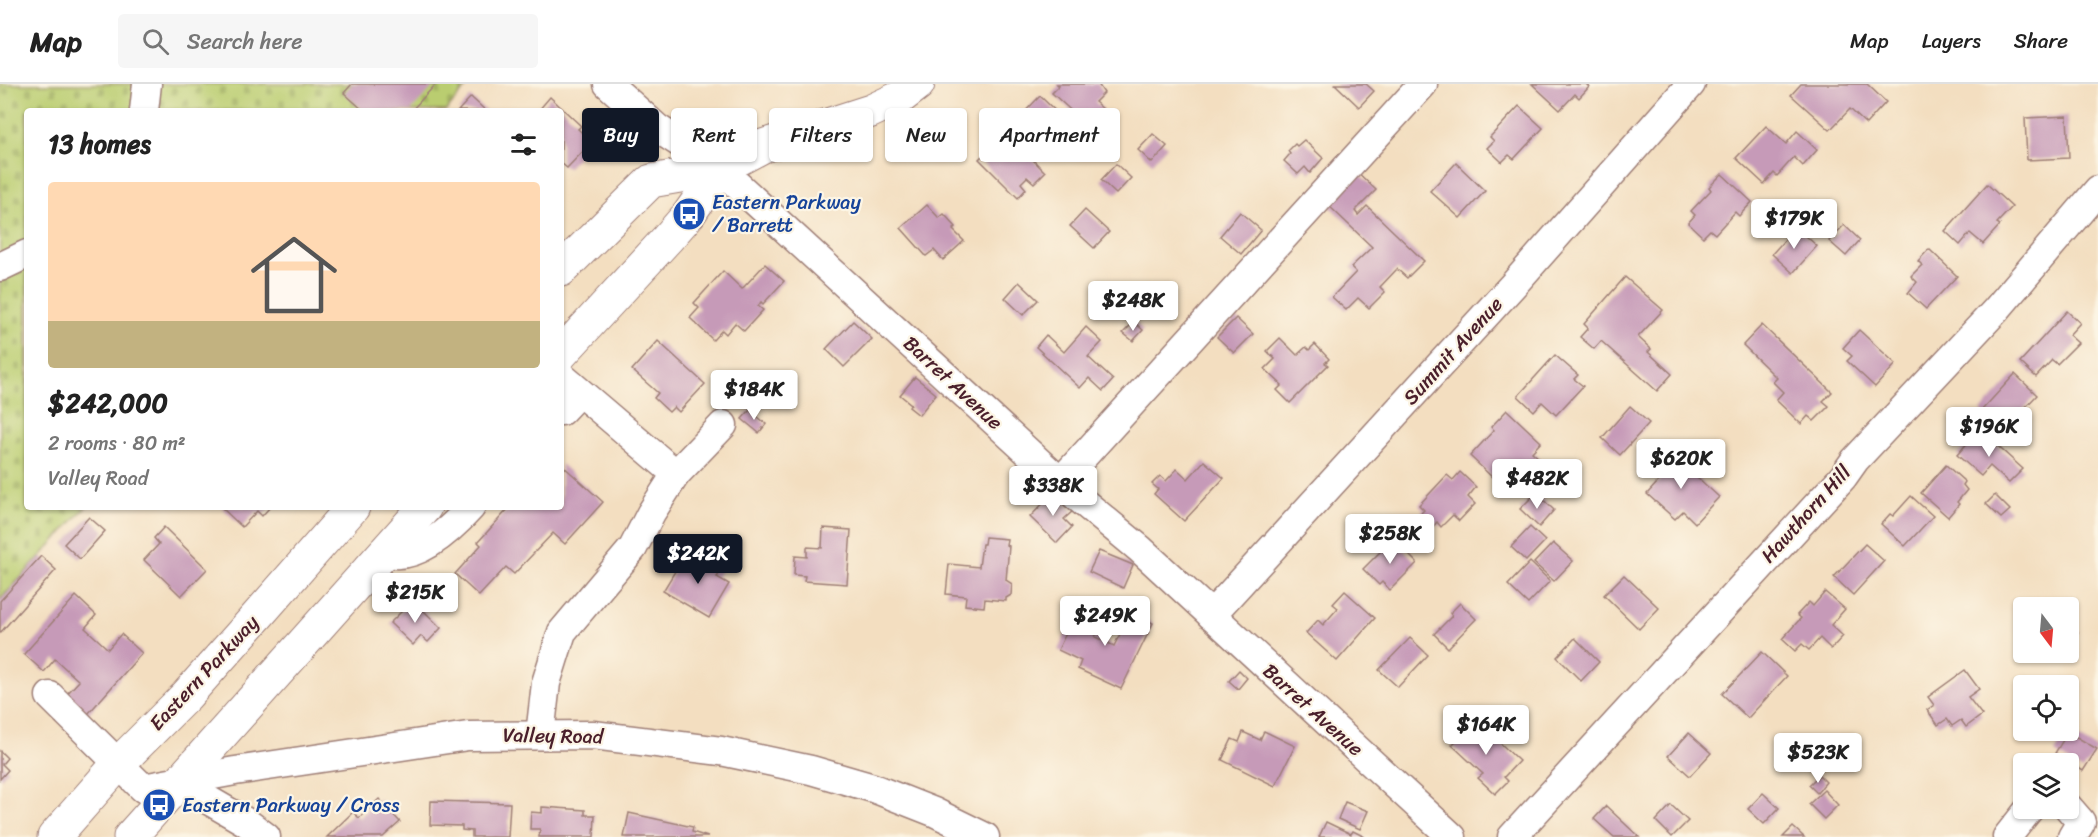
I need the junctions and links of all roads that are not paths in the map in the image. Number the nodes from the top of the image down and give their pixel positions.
1 (147, 84) edge
2 (608, 84) edge
3 (918, 84) edge
4 (1423, 84) edge
5 (1691, 84) edge
6 (144, 108) edge
7 (720, 170) junction
8 (2098, 190) edge
9 (24, 256) edge
10 (0, 267) edge
11 (564, 267) edge
12 (564, 351) edge
13 (567, 393) edge
14 (723, 425) dead end
15 (676, 474) junction
16 (1060, 482) junction
17 (350, 510) edge
18 (422, 510) edge
19 (468, 510) edge
20 (385, 552) junction
21 (1211, 615) junction
22 (50, 696) dead end
23 (540, 735) junction
24 (119, 763) junction
25 (179, 783) junction
26 (2021, 819) edge
27 (2078, 819) edge
28 (54, 837) edge
29 (130, 837) edge
30 (266, 837) edge
31 (986, 837) edge
32 (1452, 837) edge
33 (1512, 837) edge
34 (2007, 837) edge
35 (2072, 837) edge

1 - 6 street
2 - 7 street, Barret Avenue
3 - 7 main road
4 - 16 street
5 - 21 street, Summit Avenue
7 - 11 main road
7 - 12 main road
7 - 16 street, Barret Avenue
8 - 33 street, Hawthorn Hill
9 - 10 street
13 - 15 street
14 - 15 street
15 - 23 street
16 - 21 street, Barret Avenue
17 - 24 main road, Eastern Parkway
18 - 20 main road
19 - 20 street
20 - 25 main road
21 - 32 street, Barret Avenue
22 - 24 street
23 - 25 street, Valley Road
23 - 31 street, Valley Road
24 - 25 street, Valley Road
24 - 28 main road, Eastern Parkway
25 - 29 main road
25 - 30 street
26 - 34 street
27 - 35 street

